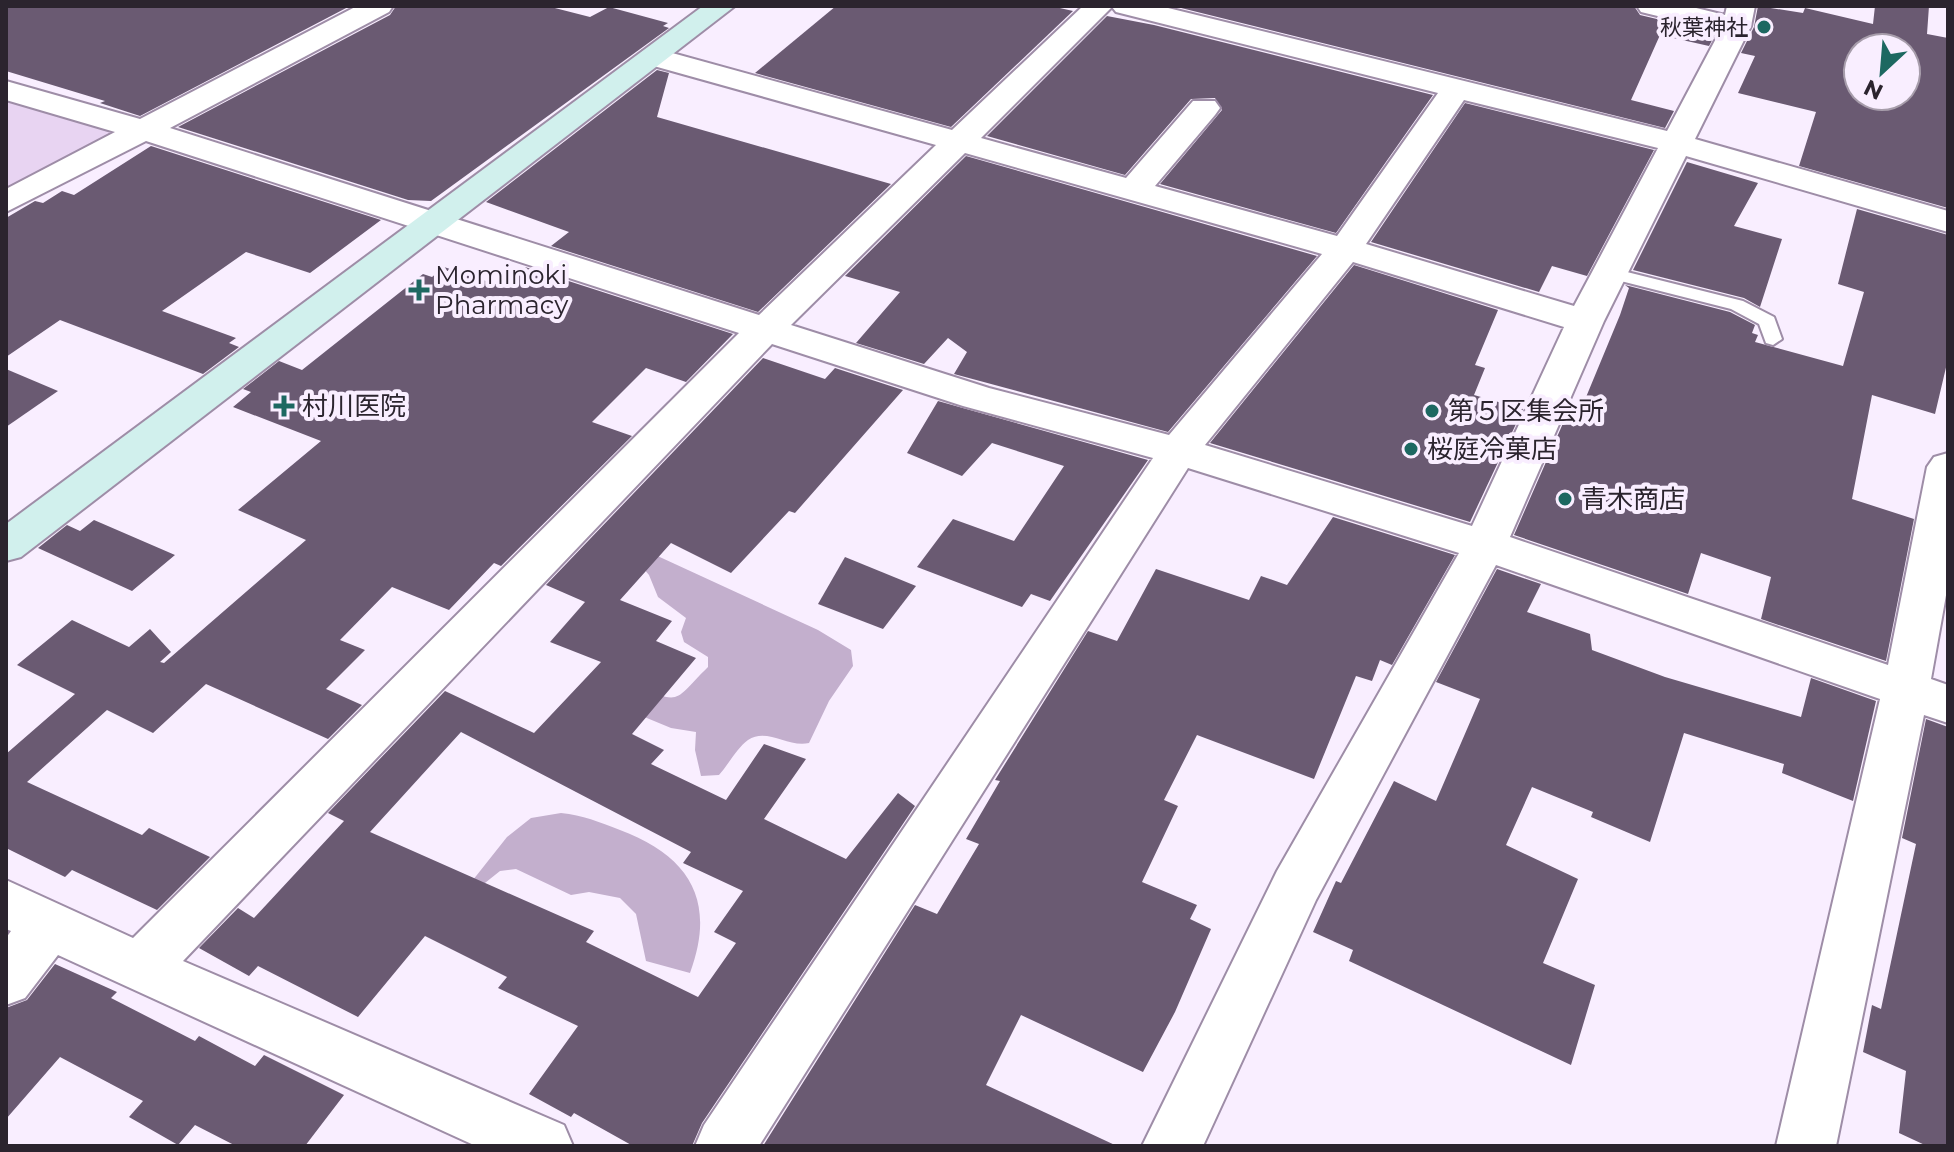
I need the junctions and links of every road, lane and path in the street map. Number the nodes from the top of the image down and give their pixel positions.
1 (379, 6) edge
2 (721, 6) edge
3 (1099, 6) edge
4 (1126, 6) edge
5 (1651, 6) edge
6 (1739, 16) edge
7 (654, 57) junction
8 (1456, 89) junction
9 (6, 90) edge
10 (1204, 108) dead end
11 (146, 131) junction
12 (956, 142) junction
13 (1679, 144) junction
14 (1133, 191) junction
15 (6, 202) edge
16 (1948, 222) edge
17 (435, 223) junction
18 (1345, 249) junction
19 (1611, 273) junction
20 (1585, 321) junction
21 (763, 331) junction
22 (1773, 339) dead end
23 (1178, 451) junction
24 (1948, 467) edge
25 (1485, 545) junction
26 (6, 546) edge
27 (1927, 697) edge
28 (28, 914) edge
29 (140, 968) junction
30 (6, 980) edge
31 (543, 1146) edge
32 (725, 1146) edge
33 (1172, 1146) edge
34 (1806, 1146) edge

1 - 11 street
2 - 7 street
3 - 12 street
4 - 8 street
5 - 6 street
6 - 13 street
7 - 12 street
7 - 17 street
8 - 13 street
8 - 18 street
9 - 11 street
10 - 14 street
11 - 15 street
11 - 17 street
12 - 14 street
12 - 21 street
13 - 16 street
13 - 19 street
14 - 18 street
17 - 21 street
17 - 26 street
18 - 20 street
18 - 23 street
19 - 20 street
19 - 22 lane
20 - 25 street
21 - 23 street
21 - 29 street
23 - 25 street
23 - 32 street
24 - 27 street
25 - 27 street
25 - 33 street
27 - 34 street
28 - 29 street
28 - 30 street
29 - 31 street

